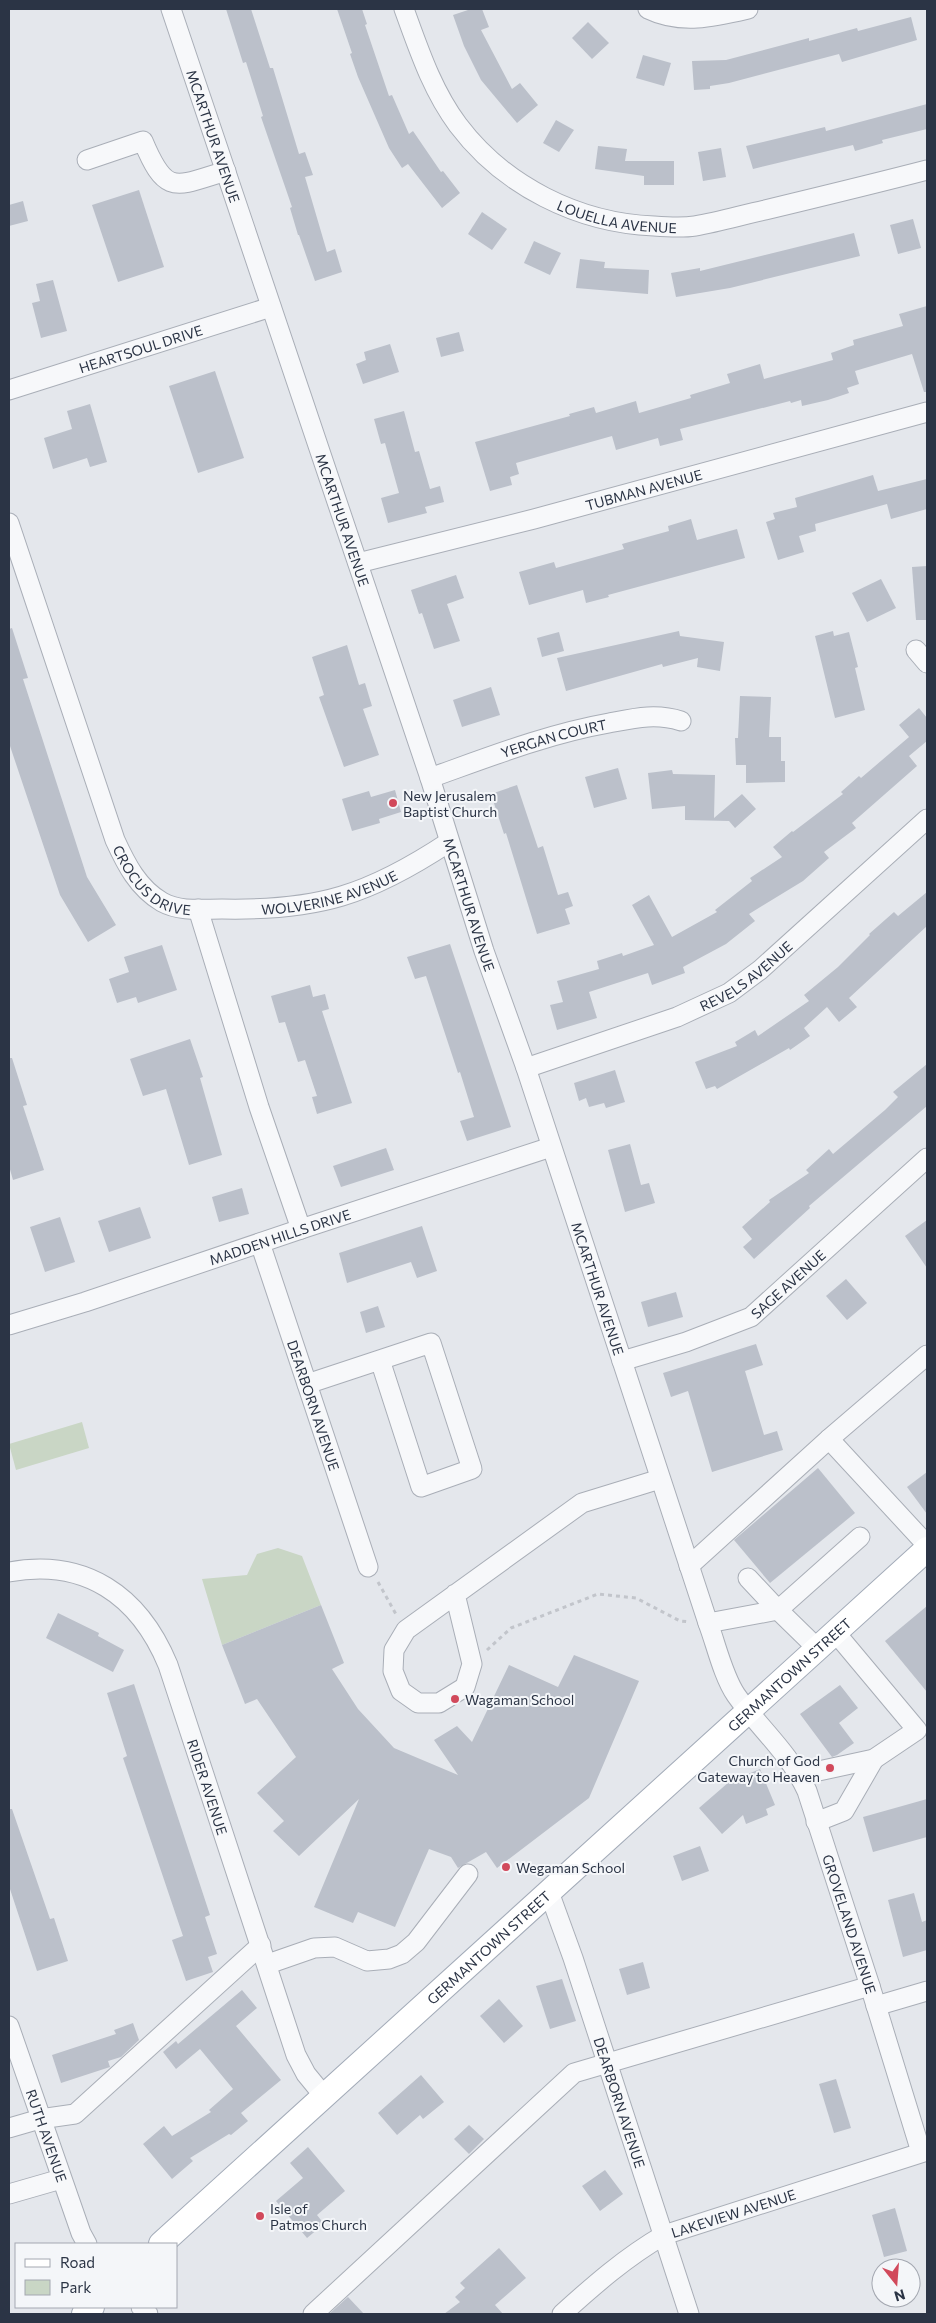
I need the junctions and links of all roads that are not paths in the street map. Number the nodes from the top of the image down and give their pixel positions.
1 (171, 9) edge
2 (404, 9) edge
3 (648, 9) edge
4 (748, 9) edge
5 (87, 160) dead end
6 (927, 170) edge
7 (226, 171) junction
8 (271, 306) junction
9 (9, 390) edge
10 (927, 412) edge
11 (9, 523) edge
12 (358, 563) junction
13 (681, 721) dead end
14 (430, 778) junction
15 (927, 819) edge
16 (449, 842) junction
17 (198, 909) junction
18 (526, 1068) junction
19 (551, 1148) junction
20 (927, 1158) edge
21 (301, 1229) junction
22 (260, 1243) junction
23 (10, 1318) edge
24 (927, 1355) edge
25 (380, 1360) junction
26 (622, 1361) junction
27 (307, 1384) junction
28 (829, 1439) junction
29 (660, 1479) junction
30 (860, 1537) dead end
31 (927, 1547) edge
32 (689, 1566) junction
33 (368, 1567) road end
34 (9, 1572) edge
35 (748, 1578) dead end
36 (455, 1594) junction
37 (778, 1610) junction
38 (708, 1622) junction
39 (835, 1632) junction
40 (818, 1649) junction
41 (749, 1711) junction
42 (874, 1759) junction
43 (800, 1775) junction
44 (816, 1822) junction
45 (468, 1874) dead end
46 (549, 1892) junction
47 (261, 1944) junction
48 (268, 1964) junction
49 (870, 1986) junction
50 (927, 1991) edge
51 (876, 2006) junction
52 (9, 2026) edge
53 (608, 2063) junction
54 (324, 2096) junction
55 (40, 2118) junction
56 (9, 2128) edge
57 (924, 2152) edge
58 (62, 2179) junction
59 (9, 2194) edge
60 (664, 2235) junction
61 (86, 2243) edge
62 (162, 2243) edge
63 (313, 2314) edge
64 (562, 2314) edge
65 (689, 2314) edge

1 - 7 street, MCARTHUR AVENUE
2 - 6 street, LOUELLA AVENUE
3 - 4 street
5 - 7 street
7 - 8 street, MCARTHUR AVENUE
8 - 9 street, HEARTSOUL DRIVE
8 - 12 street, MCARTHUR AVENUE
10 - 12 street, TUBMAN AVENUE
11 - 17 street, CROCUS DRIVE
12 - 14 street, MCARTHUR AVENUE
13 - 14 street, YERGAN COURT
14 - 16 street, MCARTHUR AVENUE
15 - 18 street, REVELS AVENUE
16 - 17 street, WOLVERINE AVENUE
16 - 18 street, MCARTHUR AVENUE
17 - 21 street, CROCUS DRIVE
18 - 19 street, MCARTHUR AVENUE
19 - 21 street, MADDEN HILLS DRIVE
19 - 26 street, MCARTHUR AVENUE
20 - 26 street, SAGE AVENUE
21 - 22 street, MADDEN HILLS DRIVE
22 - 23 street, MADDEN HILLS DRIVE
22 - 27 street, DEARBORN AVENUE
24 - 28 street
25 - 25 street
25 - 27 street
26 - 29 street, MCARTHUR AVENUE
27 - 33 street, DEARBORN AVENUE
28 - 31 street
28 - 32 street
29 - 32 street, MCARTHUR AVENUE
29 - 36 street
30 - 37 street
31 - 39 main road, GERMANTOWN STREET
32 - 38 street, MCARTHUR AVENUE
34 - 47 street, RIDER AVENUE
35 - 37 street
36 - 36 street
37 - 38 street
37 - 40 street
38 - 41 street, MCARTHUR AVENUE
39 - 40 main road, GERMANTOWN STREET
39 - 42 street
40 - 41 main road, GERMANTOWN STREET
41 - 43 street, GROVELAND AVENUE
41 - 46 main road, GERMANTOWN STREET
42 - 43 street
42 - 44 street
43 - 44 street, GROVELAND AVENUE
44 - 49 street, GROVELAND AVENUE
45 - 48 street
46 - 53 street, DEARBORN AVENUE
46 - 54 main road, GERMANTOWN STREET
47 - 48 street, RIDER AVENUE
47 - 55 street
48 - 54 street, RIDER AVENUE
49 - 51 street, GROVELAND AVENUE
49 - 53 street
50 - 51 street
51 - 57 street, GROVELAND AVENUE
52 - 55 street, RUTH AVENUE
53 - 60 street, DEARBORN AVENUE
53 - 63 street
54 - 62 main road, GERMANTOWN STREET
55 - 56 street
55 - 58 street, RUTH AVENUE
57 - 60 street, LAKEVIEW AVENUE
58 - 59 street
58 - 61 street, RUTH AVENUE
60 - 64 street, LAKEVIEW AVENUE
60 - 65 street, DEARBORN AVENUE

